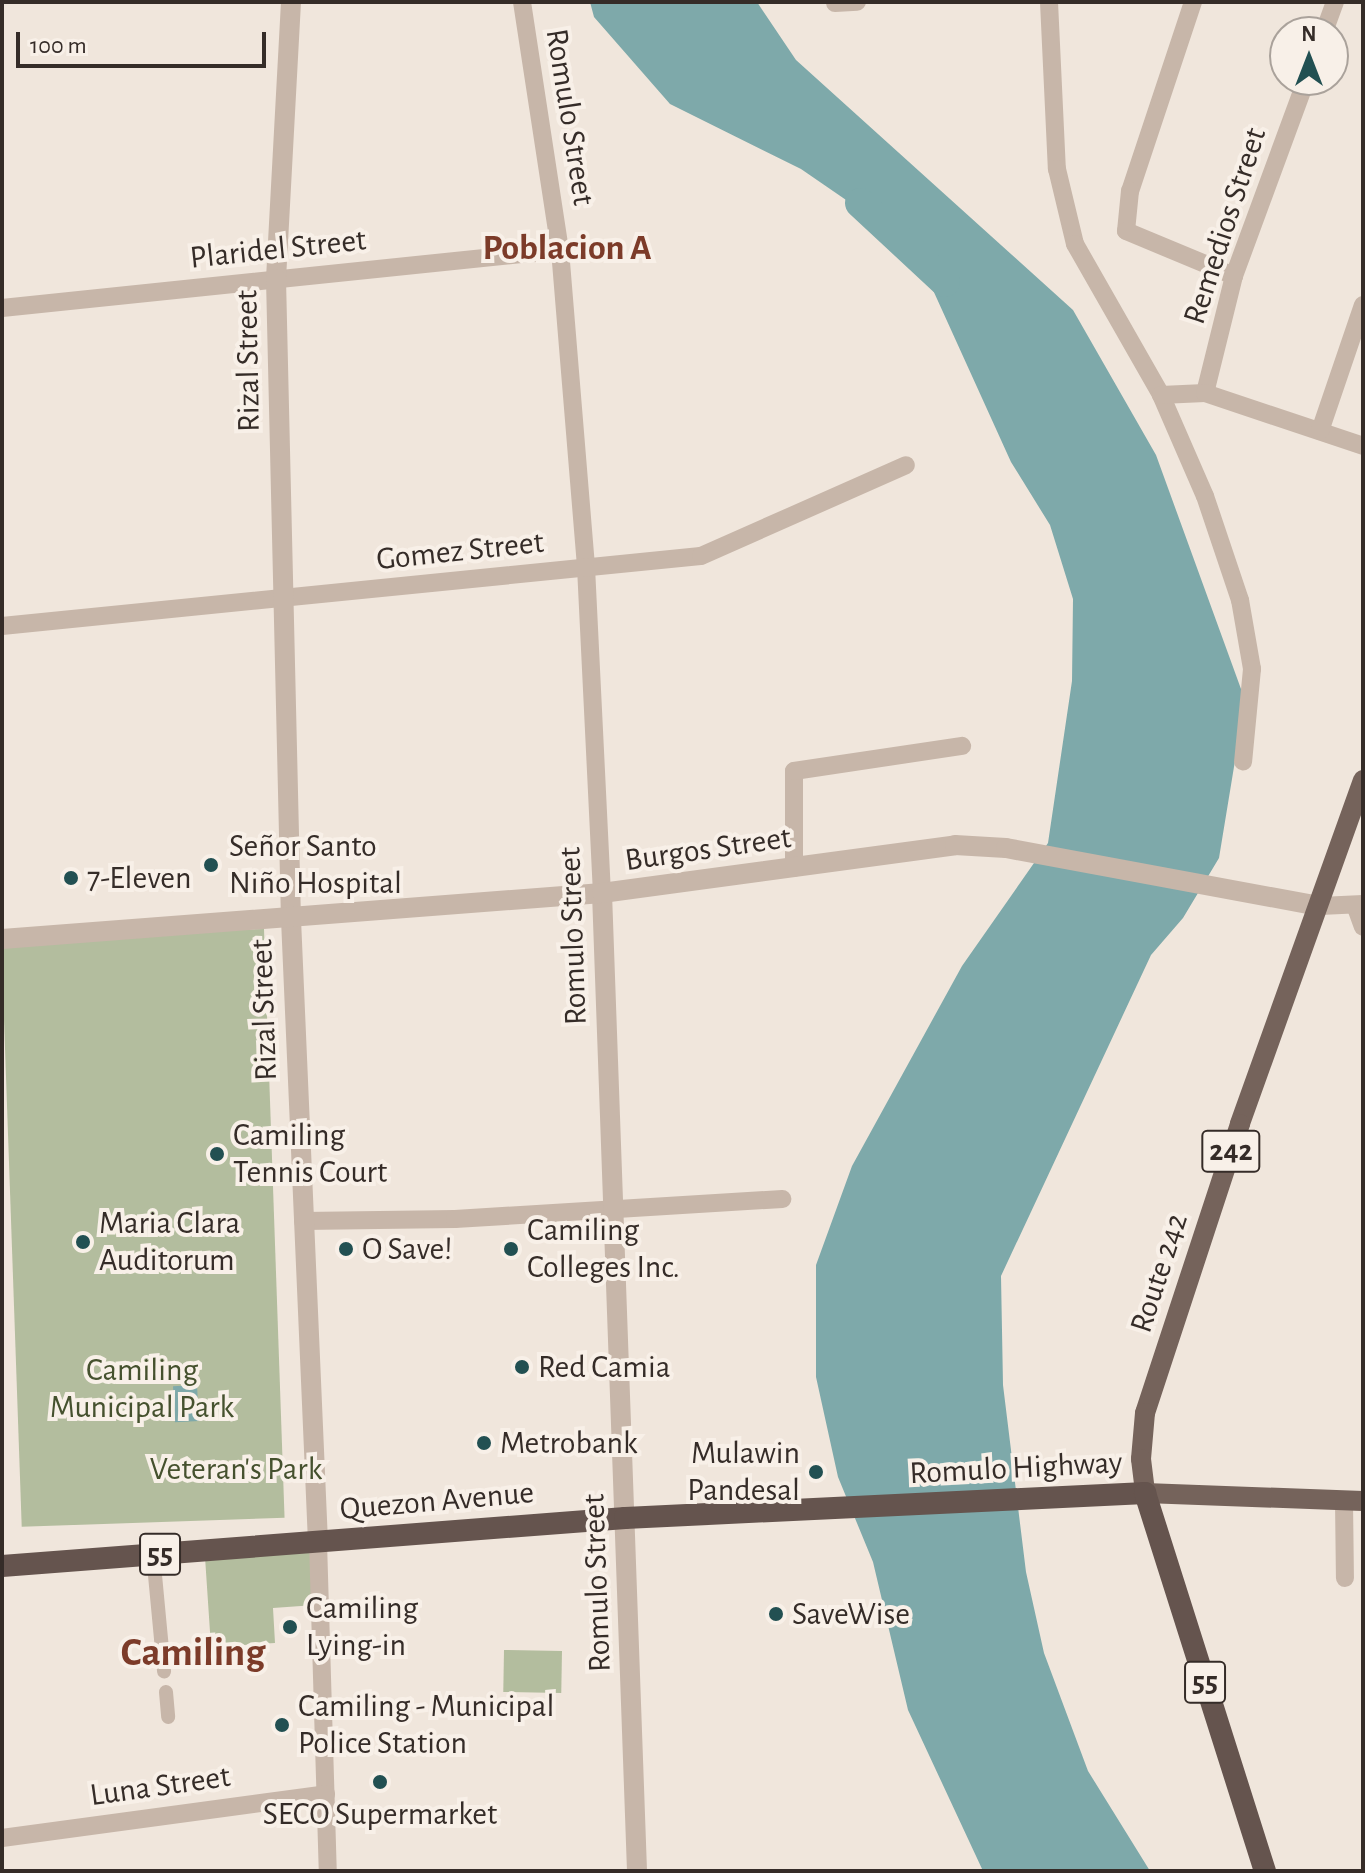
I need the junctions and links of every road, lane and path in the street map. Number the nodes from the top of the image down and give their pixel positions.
1 (291, 2) edge
2 (522, 2) edge
3 (857, 2) edge
4 (1049, 2) edge
5 (1193, 2) edge
6 (835, 3) edge
7 (1300, 96) edge
8 (560, 250) junction
9 (1234, 276) junction
10 (276, 279) junction
11 (1363, 305) edge
12 (2, 308) edge
13 (1205, 393) junction
14 (1161, 395) junction
15 (1320, 431) junction
16 (1363, 446) edge
17 (906, 465) dead end
18 (586, 567) junction
19 (282, 601) junction
20 (2, 626) edge
21 (962, 746) dead end
22 (1243, 762) dead end
23 (1363, 780) edge
24 (794, 868) junction
25 (602, 893) junction
26 (1359, 905) edge
27 (1320, 906) junction
28 (291, 919) junction
29 (1363, 927) edge
30 (2, 939) edge
31 (782, 1199) dead end
32 (612, 1208) junction
33 (303, 1221) junction
34 (1145, 1493) junction
35 (1353, 1501) edge
36 (782, 1512) joint
37 (625, 1518) junction
38 (318, 1542) junction
39 (153, 1554) junction
40 (2, 1566) edge
41 (1345, 1578) dead end
42 (164, 1671) dead end
43 (166, 1692) dead end
44 (168, 1717) dead end
45 (326, 1794) junction
46 (2, 1838) edge
47 (328, 1871) edge
48 (637, 1871) edge
49 (1265, 1871) edge

1 - 10 street, Rizal Street
2 - 8 street, Romulo Street
3 - 6 street
4 - 14 street
5 - 9 street
7 - 9 street, Remedios Street
8 - 10 street, Plaridel Street
8 - 18 street, Romulo Street
9 - 13 street, Remedios Street
10 - 12 street, Plaridel Street
10 - 19 street, Rizal Street
11 - 15 street
13 - 14 street
13 - 15 street
14 - 22 street
15 - 16 street
17 - 18 street, Gomez Street
18 - 19 street, Gomez Street
18 - 25 street, Romulo Street
19 - 20 street, Gomez Street
19 - 28 street, Rizal Street
21 - 24 street
23 - 27 main road, Route 242 / 242
24 - 25 street, Burgos Street
24 - 27 street, Burgos Street
25 - 28 street, Burgos Street
25 - 32 street, Romulo Street
26 - 27 street
26 - 29 street
27 - 34 main road, Route 242 / 242
28 - 30 street, Burgos Street
28 - 33 street, Rizal Street
31 - 32 street
32 - 33 street
32 - 37 street, Romulo Street
33 - 38 street, Rizal Street
34 - 35 main road
34 - 36 highway, Romulo Highway / 55
34 - 49 highway, Romulo Highway / 55
35 - 41 street
36 - 37 highway, Quezon Avenue / 55
37 - 38 highway, Quezon Avenue / 55
37 - 48 street, Romulo Street
38 - 39 highway, Quezon Avenue / 55
38 - 45 street, Rizal Street
39 - 40 highway, Quezon Avenue / 55
39 - 42 street
43 - 44 street
45 - 46 street, Luna Street
45 - 47 street, Rizal Street

